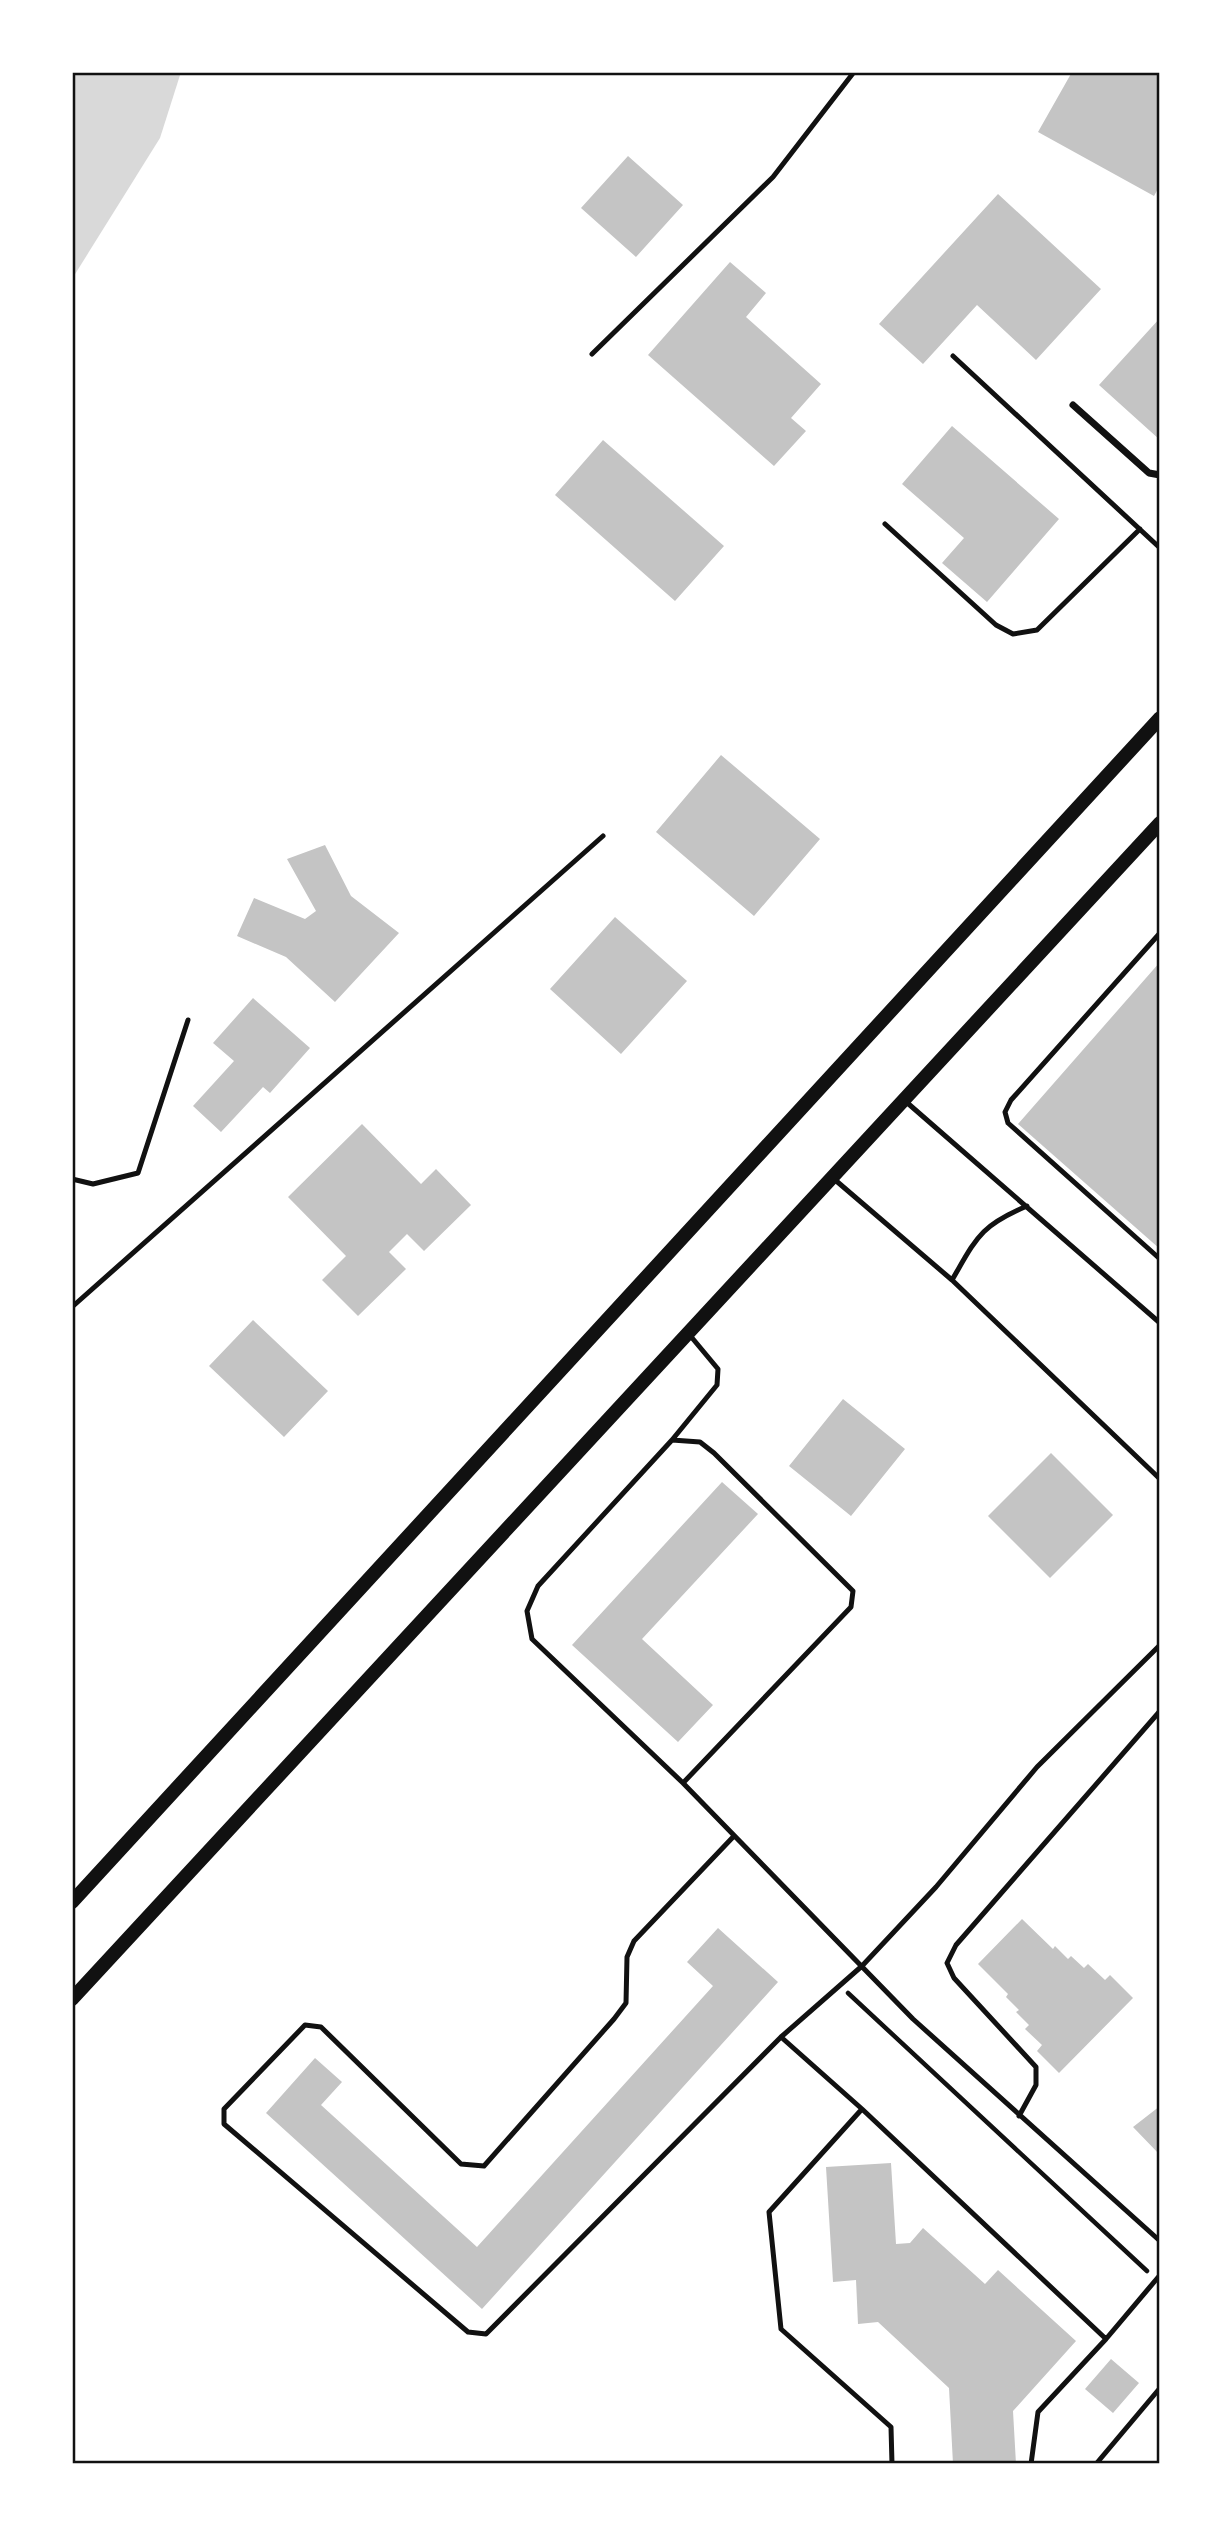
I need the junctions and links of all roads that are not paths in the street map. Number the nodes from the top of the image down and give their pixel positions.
1 (854, 72) edge
2 (592, 354) dead end
3 (953, 356) dead end
4 (1073, 405) dead end
5 (1160, 475) edge
6 (885, 524) dead end
7 (1140, 529) junction
8 (1160, 548) edge
9 (1160, 718) edge
10 (1160, 823) edge
11 (603, 836) dead end
12 (1160, 933) edge
13 (188, 1020) dead end
14 (904, 1099) junction
15 (832, 1177) junction
16 (72, 1179) edge
17 (1027, 1206) junction
18 (1160, 1259) edge
19 (952, 1280) junction
20 (72, 1307) edge
21 (1160, 1323) edge
22 (688, 1332) junction
23 (672, 1440) junction
24 (1160, 1479) edge
25 (1160, 1645) edge
26 (1160, 1711) edge
27 (683, 1783) junction
28 (734, 1836) junction
29 (72, 1902) edge
30 (862, 1966) junction
31 (72, 1999) edge
32 (781, 2037) junction
33 (862, 2109) junction
34 (1019, 2116) junction
35 (1160, 2241) edge
36 (1158, 2277) edge
37 (1106, 2339) junction
38 (1160, 2388) edge
39 (892, 2464) edge
40 (1031, 2464) edge
41 (1096, 2464) edge

1 - 2 lane
3 - 7 lane
4 - 5 street
6 - 7 lane
7 - 8 lane
9 - 29 main road
10 - 14 main road
11 - 20 lane
12 - 18 lane
13 - 16 lane
14 - 15 main road
14 - 17 lane
15 - 19 lane
15 - 22 main road
17 - 19 lane
17 - 21 lane
19 - 24 lane
22 - 23 lane
22 - 31 main road
23 - 27 lane
23 - 27 lane
25 - 30 lane
26 - 34 lane
27 - 28 lane
28 - 30 lane
28 - 32 lane
30 - 32 lane
30 - 34 lane
32 - 33 lane
33 - 37 lane
33 - 39 lane
34 - 35 lane
36 - 37 lane
37 - 40 lane
38 - 41 lane

